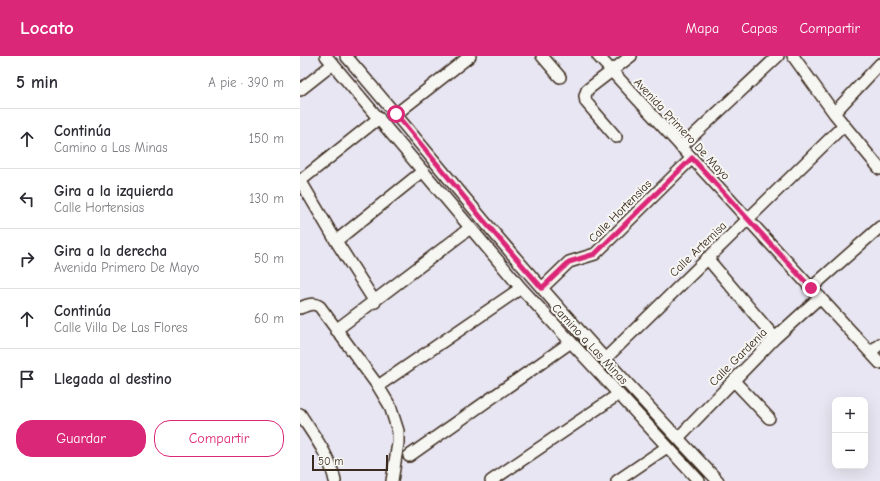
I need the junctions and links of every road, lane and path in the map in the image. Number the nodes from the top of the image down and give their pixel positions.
1 (346, 56) edge
2 (542, 56) edge
3 (598, 56) edge
4 (631, 56) edge
5 (778, 56) edge
6 (793, 56) edge
7 (468, 57) edge
8 (330, 60) edge
9 (880, 64) edge
10 (612, 71) junction
11 (560, 77) dead end
12 (300, 90) edge
13 (834, 113) junction
14 (396, 114) junction
15 (379, 118) junction
16 (844, 125) junction
17 (616, 137) dead end
18 (681, 147) junction
19 (692, 158) junction
20 (880, 169) edge
21 (423, 171) junction
22 (300, 180) edge
23 (748, 219) junction
24 (880, 227) edge
25 (470, 228) junction
26 (336, 241) junction
27 (707, 258) junction
28 (521, 288) junction
29 (542, 288) junction
30 (811, 288) junction
31 (820, 298) junction
32 (375, 302) junction
33 (300, 308) edge
34 (336, 330) junction
35 (775, 338) junction
36 (571, 342) junction
37 (880, 344) edge
38 (871, 352) junction
39 (605, 359) junction
40 (880, 363) edge
41 (734, 380) junction
42 (378, 386) junction
43 (619, 394) junction
44 (300, 414) edge
45 (769, 418) dead end
46 (678, 438) junction
47 (667, 446) junction
48 (409, 456) dead end
49 (335, 481) edge
50 (392, 481) edge
51 (491, 481) edge
52 (617, 481) edge
53 (699, 481) edge
54 (718, 481) edge

1 - 14 street, Camino a Las Minas
2 - 11 street
3 - 10 street, Avenida Primero De Mayo
4 - 10 street
5 - 18 street
6 - 13 street
7 - 14 street
8 - 12 street
8 - 15 street, Camino a Las Minas
9 - 13 street
10 - 17 street
10 - 18 street, Avenida Primero De Mayo
13 - 16 street
14 - 29 street, Camino a Las Minas
15 - 21 street, Camino a Las Minas
15 - 22 street
16 - 20 street
16 - 23 street, Calle Artemisa
18 - 19 street, Avenida Primero De Mayo
19 - 23 street, Avenida Primero De Mayo
19 - 29 street, Calle Hortensias
21 - 25 street, Camino a Las Minas
21 - 26 street
22 - 26 street
23 - 27 street, Calle Artemisa
23 - 30 street, Avenida Primero De Mayo
24 - 30 street
25 - 28 street, Camino a Las Minas
25 - 32 street
26 - 32 street
27 - 35 street
27 - 39 street, Calle Artemisa
28 - 36 street, Camino a Las Minas
28 - 42 street
29 - 39 street, Camino a Las Minas
30 - 31 street, Avenida Primero De Mayo
31 - 35 street, Calle Gardenia
31 - 38 street, Avenida Primero De Mayo
32 - 34 street
33 - 34 street
34 - 42 street
35 - 41 street, Calle Gardenia
36 - 43 street, Camino a Las Minas
36 - 48 street
37 - 38 street
38 - 40 street, Avenida Primero De Mayo
39 - 46 street, Camino a Las Minas
41 - 45 street
41 - 46 street, Calle Gardenia
42 - 50 street
43 - 47 street, Camino a Las Minas
43 - 51 street
44 - 49 street
46 - 54 street, Camino a Las Minas
47 - 52 street
47 - 53 street, Camino a Las Minas

